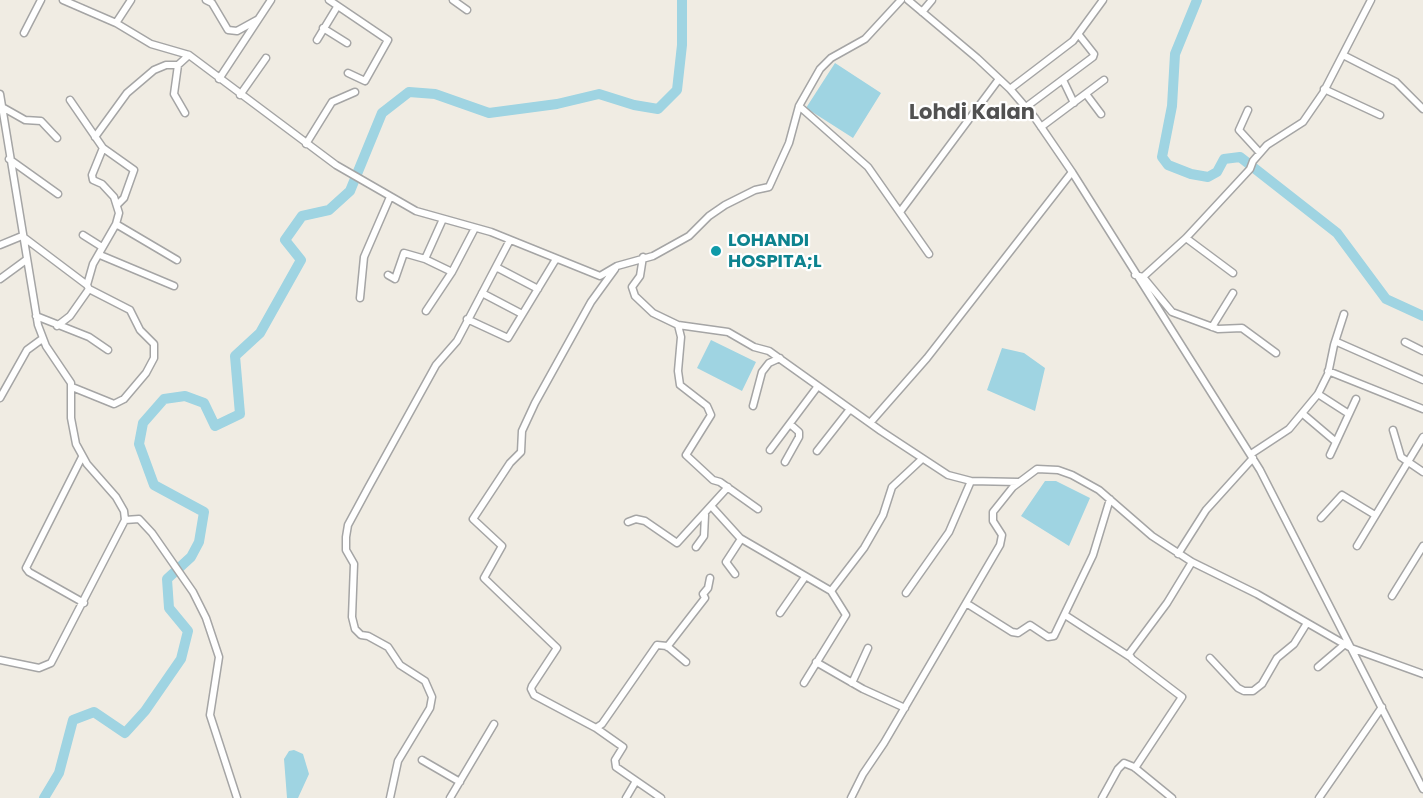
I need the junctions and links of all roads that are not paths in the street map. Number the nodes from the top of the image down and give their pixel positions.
1 (41, 0) edge
2 (63, 0) edge
3 (131, 0) edge
4 (208, 0) edge
5 (271, 0) edge
6 (329, 0) edge
7 (453, 0) edge
8 (901, 0) edge
9 (908, 0) edge
10 (932, 0) edge
11 (1103, 0) edge
12 (1371, 0) edge
13 (337, 7) junction
14 (467, 10) dead end
15 (922, 12) junction
16 (257, 20) junction
17 (116, 23) junction
18 (323, 28) junction
19 (24, 33) dead end
20 (1079, 34) junction
21 (317, 40) dead end
22 (347, 43) dead end
23 (189, 55) junction
24 (1343, 56) junction
25 (266, 58) dead end
26 (177, 65) junction
27 (348, 72) dead end
28 (219, 79) junction
29 (999, 79) junction
30 (1063, 80) junction
31 (1104, 80) dead end
32 (1010, 89) junction
33 (1324, 90) junction
34 (355, 92) dead end
35 (0, 94) edge
36 (1086, 94) junction
37 (240, 95) junction
38 (70, 100) dead end
39 (1074, 103) junction
40 (799, 106) junction
41 (2, 107) junction
42 (1026, 107) junction
43 (1423, 109) edge
44 (1248, 111) dead end
45 (185, 113) dead end
46 (1101, 114) dead end
47 (1380, 115) dead end
48 (1041, 127) junction
49 (96, 137) junction
50 (57, 138) dead end
51 (306, 144) junction
52 (103, 148) junction
53 (1260, 153) junction
54 (9, 159) junction
55 (1072, 172) junction
56 (58, 194) dead end
57 (390, 197) junction
58 (118, 204) junction
59 (900, 212) junction
60 (443, 219) junction
61 (116, 224) junction
62 (475, 228) junction
63 (83, 235) dead end
64 (22, 236) junction
65 (1186, 238) junction
66 (510, 240) junction
67 (1, 242) edge
68 (102, 247) junction
69 (929, 254) dead end
70 (100, 255) junction
71 (643, 257) junction
72 (425, 259) junction
73 (556, 259) junction
74 (26, 260) junction
75 (177, 260) dead end
76 (617, 266) junction
77 (496, 267) junction
78 (452, 272) junction
79 (1233, 273) dead end
80 (388, 275) dead end
81 (1135, 275) junction
82 (1143, 277) junction
83 (0, 279) edge
84 (174, 286) dead end
85 (88, 287) junction
86 (538, 289) junction
87 (482, 293) junction
88 (1233, 293) dead end
89 (360, 298) dead end
90 (426, 310) dead end
91 (522, 314) junction
92 (1344, 314) dead end
93 (36, 316) junction
94 (467, 319) junction
95 (678, 325) junction
96 (57, 326) junction
97 (1212, 327) junction
98 (42, 339) junction
99 (1337, 342) junction
100 (1405, 342) dead end
101 (108, 350) dead end
102 (1423, 351) edge
103 (1276, 352) dead end
104 (780, 358) junction
105 (1328, 371) junction
106 (1423, 380) edge
107 (818, 386) junction
108 (72, 387) junction
109 (1318, 394) junction
110 (0, 398) edge
111 (1356, 399) dead end
112 (753, 405) dead end
113 (850, 409) junction
114 (1423, 409) edge
115 (1303, 414) junction
116 (1350, 414) junction
117 (790, 423) junction
118 (870, 423) junction
119 (1393, 430) dead end
120 (1423, 436) edge
121 (1336, 442) junction
122 (770, 450) dead end
123 (817, 451) dead end
124 (1330, 455) dead end
125 (1252, 456) junction
126 (82, 457) junction
127 (922, 459) junction
128 (785, 462) dead end
129 (1408, 463) junction
130 (1423, 472) edge
131 (971, 481) junction
132 (1019, 482) junction
133 (728, 487) junction
134 (1110, 499) junction
135 (712, 507) junction
136 (758, 509) dead end
137 (705, 515) junction
138 (1375, 516) junction
139 (1321, 518) dead end
140 (125, 520) junction
141 (628, 522) dead end
142 (740, 538) junction
143 (1357, 546) dead end
144 (1423, 546) edge
145 (696, 547) dead end
146 (1178, 554) junction
147 (1192, 562) junction
148 (735, 574) dead end
149 (710, 578) dead end
150 (805, 578) junction
151 (831, 591) junction
152 (906, 593) dead end
153 (1392, 596) dead end
154 (84, 603) junction
155 (966, 603) junction
156 (780, 613) dead end
157 (1065, 615) junction
158 (1307, 623) junction
159 (1348, 646) junction
160 (668, 647) junction
161 (868, 648) dead end
162 (1130, 657) junction
163 (1210, 658) dead end
164 (0, 660) edge
165 (686, 662) dead end
166 (816, 662) junction
167 (1317, 668) dead end
168 (1423, 674) edge
169 (804, 683) dead end
170 (852, 683) junction
171 (1382, 707) junction
172 (904, 708) junction
173 (494, 724) dead end
174 (596, 728) junction
175 (422, 760) dead end
176 (1135, 768) junction
177 (636, 781) junction
178 (460, 782) junction
179 (1423, 789) edge
180 (237, 798) edge
181 (390, 798) edge
182 (450, 798) edge
183 (626, 798) edge
184 (661, 798) edge
185 (851, 798) edge
186 (1102, 798) edge
187 (1172, 798) edge
188 (1319, 798) edge

1 - 19 street
2 - 17 street
3 - 17 street
4 - 16 street
5 - 16 street
6 - 13 street
7 - 14 street
8 - 40 street
9 - 15 street
10 - 15 street
11 - 20 street
12 - 24 street
13 - 18 street
13 - 27 street
15 - 29 street
16 - 28 street
17 - 23 street
18 - 21 street
18 - 22 street
20 - 30 street
20 - 32 street
23 - 26 street
23 - 28 street
24 - 33 street
24 - 43 street
25 - 37 street
26 - 45 street
26 - 49 street
28 - 37 street
29 - 32 street
29 - 59 street
30 - 39 street
30 - 42 street
31 - 36 street
32 - 42 street
33 - 47 street
33 - 53 street
34 - 51 street
35 - 41 street
36 - 39 street
36 - 46 street
37 - 51 street
38 - 49 street
39 - 48 street
40 - 59 street
40 - 71 street
41 - 50 street
41 - 54 street
42 - 48 street
44 - 53 street
48 - 55 street
49 - 52 street
51 - 57 street
52 - 58 street
52 - 58 street
53 - 65 street
54 - 56 street
54 - 64 street
55 - 81 street
55 - 118 street
57 - 60 street
57 - 89 street
58 - 61 street
59 - 69 street
60 - 62 street
60 - 72 street
61 - 68 street
61 - 75 street
62 - 66 street
62 - 78 street
63 - 68 street
64 - 67 street
64 - 74 street
64 - 85 street
65 - 79 street
65 - 82 street
66 - 73 street
66 - 77 street
68 - 70 street
70 - 84 street
70 - 85 street
71 - 76 street
71 - 95 street
72 - 78 street
72 - 80 street
73 - 76 street
73 - 86 street
74 - 83 street
74 - 93 street
76 - 174 street
77 - 86 street
77 - 87 street
78 - 90 street
81 - 82 street
81 - 125 street
82 - 97 street
85 - 96 street
85 - 108 street
86 - 91 street
87 - 91 street
87 - 94 street
88 - 97 street
91 - 94 street
92 - 99 street
93 - 96 street
93 - 98 street
94 - 181 street
95 - 104 street
95 - 133 street
96 - 101 street
97 - 103 street
98 - 108 street
98 - 110 street
99 - 105 street
99 - 106 street
100 - 102 street
104 - 107 street
104 - 112 street
105 - 109 street
105 - 114 street
107 - 113 street
107 - 117 street
108 - 126 street
109 - 115 street
109 - 116 street
111 - 116 street
113 - 118 street
113 - 123 street
115 - 121 street
115 - 125 street
116 - 121 street
117 - 122 street
117 - 128 street
118 - 127 street
119 - 129 street
120 - 129 street
121 - 124 street
125 - 146 street
125 - 159 street
126 - 140 street
126 - 154 street
127 - 131 street
127 - 151 street
129 - 130 street
129 - 138 street
131 - 132 street
131 - 152 street
132 - 134 street
132 - 155 street
133 - 135 street
133 - 136 street
134 - 146 street
134 - 157 street
135 - 137 street
135 - 142 street
137 - 141 street
137 - 145 street
138 - 139 street
138 - 143 street
140 - 154 street
140 - 180 street
142 - 148 street
142 - 150 street
144 - 153 street
146 - 147 street
147 - 158 street
147 - 162 street
149 - 160 street
150 - 151 street
150 - 156 street
151 - 166 street
154 - 164 street
155 - 157 street
155 - 172 street
157 - 162 street
158 - 159 street
158 - 163 street
159 - 167 street
159 - 168 street
159 - 171 street
160 - 165 street
160 - 174 street
161 - 170 street
162 - 176 street
166 - 169 street
166 - 170 street
170 - 172 street
171 - 179 street
171 - 188 street
172 - 185 street
173 - 178 street
174 - 177 street
175 - 178 street
176 - 186 street
176 - 187 street
177 - 183 street
177 - 184 street
178 - 182 street

